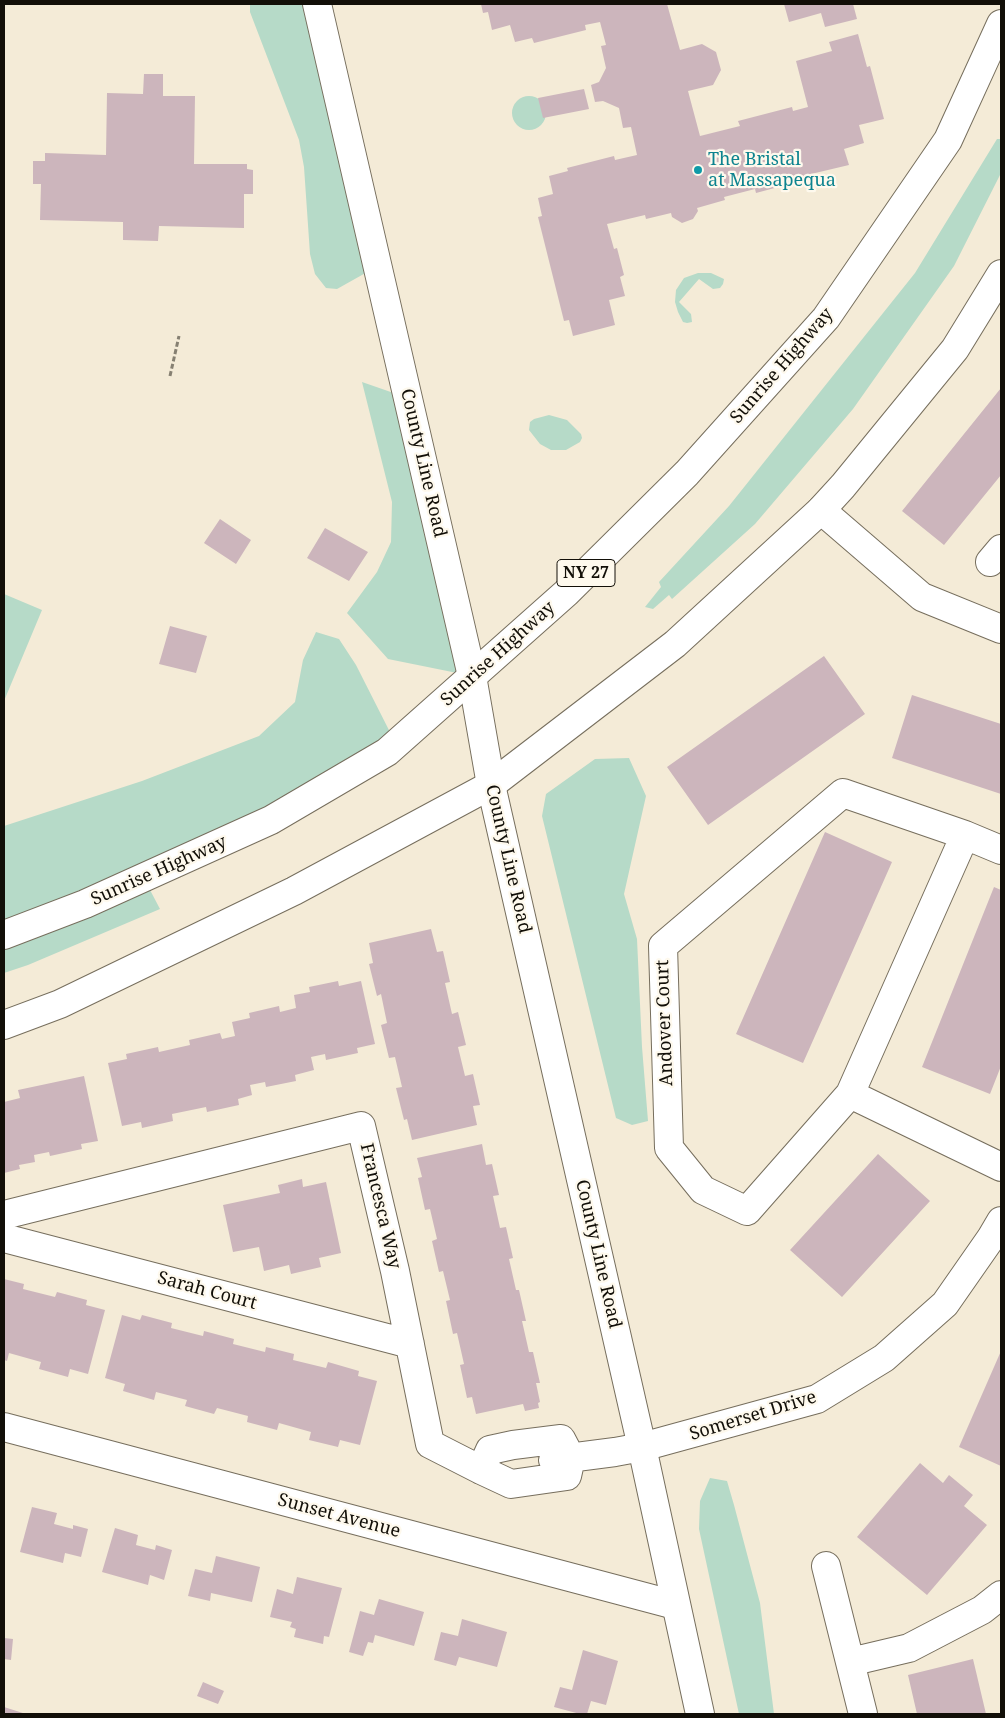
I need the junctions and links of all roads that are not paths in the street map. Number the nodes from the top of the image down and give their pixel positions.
1 (317, 4) edge
2 (1001, 24) edge
3 (1001, 274) edge
4 (821, 510) junction
5 (1001, 629) edge
6 (472, 676) junction
7 (491, 785) junction
8 (965, 835) junction
9 (1001, 850) edge
10 (4, 935) edge
11 (4, 1025) edge
12 (850, 1094) junction
13 (1001, 1167) edge
14 (4, 1215) edge
15 (1001, 1221) edge
16 (4, 1238) edge
17 (410, 1344) junction
18 (4, 1427) edge
19 (642, 1447) junction
20 (571, 1458) junction
21 (481, 1470) junction
22 (826, 1566) dead end
23 (1001, 1595) edge
24 (675, 1605) junction
25 (850, 1662) junction
26 (700, 1714) edge
27 (863, 1714) edge

1 - 6 main road, County Line Road
2 - 6 main road, Sunrise Highway / NY 27
3 - 4 main road
4 - 5 main road
4 - 7 main road
6 - 7 main road, County Line Road
6 - 10 main road, Sunrise Highway / NY 27
7 - 11 main road
7 - 19 main road, County Line Road
8 - 9 main road, Andover Court
8 - 12 main road, Andover Court
8 - 12 main road, Andover Court
12 - 13 main road
14 - 17 main road, Francesca Way
15 - 19 main road, Somerset Drive
16 - 17 main road, Sarah Court
17 - 21 main road, Francesca Way
18 - 24 main road, Sunset Avenue
19 - 20 main road
19 - 24 main road, County Line Road
20 - 21 main road, Francesca Way
20 - 21 main road
22 - 25 main road
23 - 25 main road
24 - 26 main road, County Line Road
25 - 27 main road

